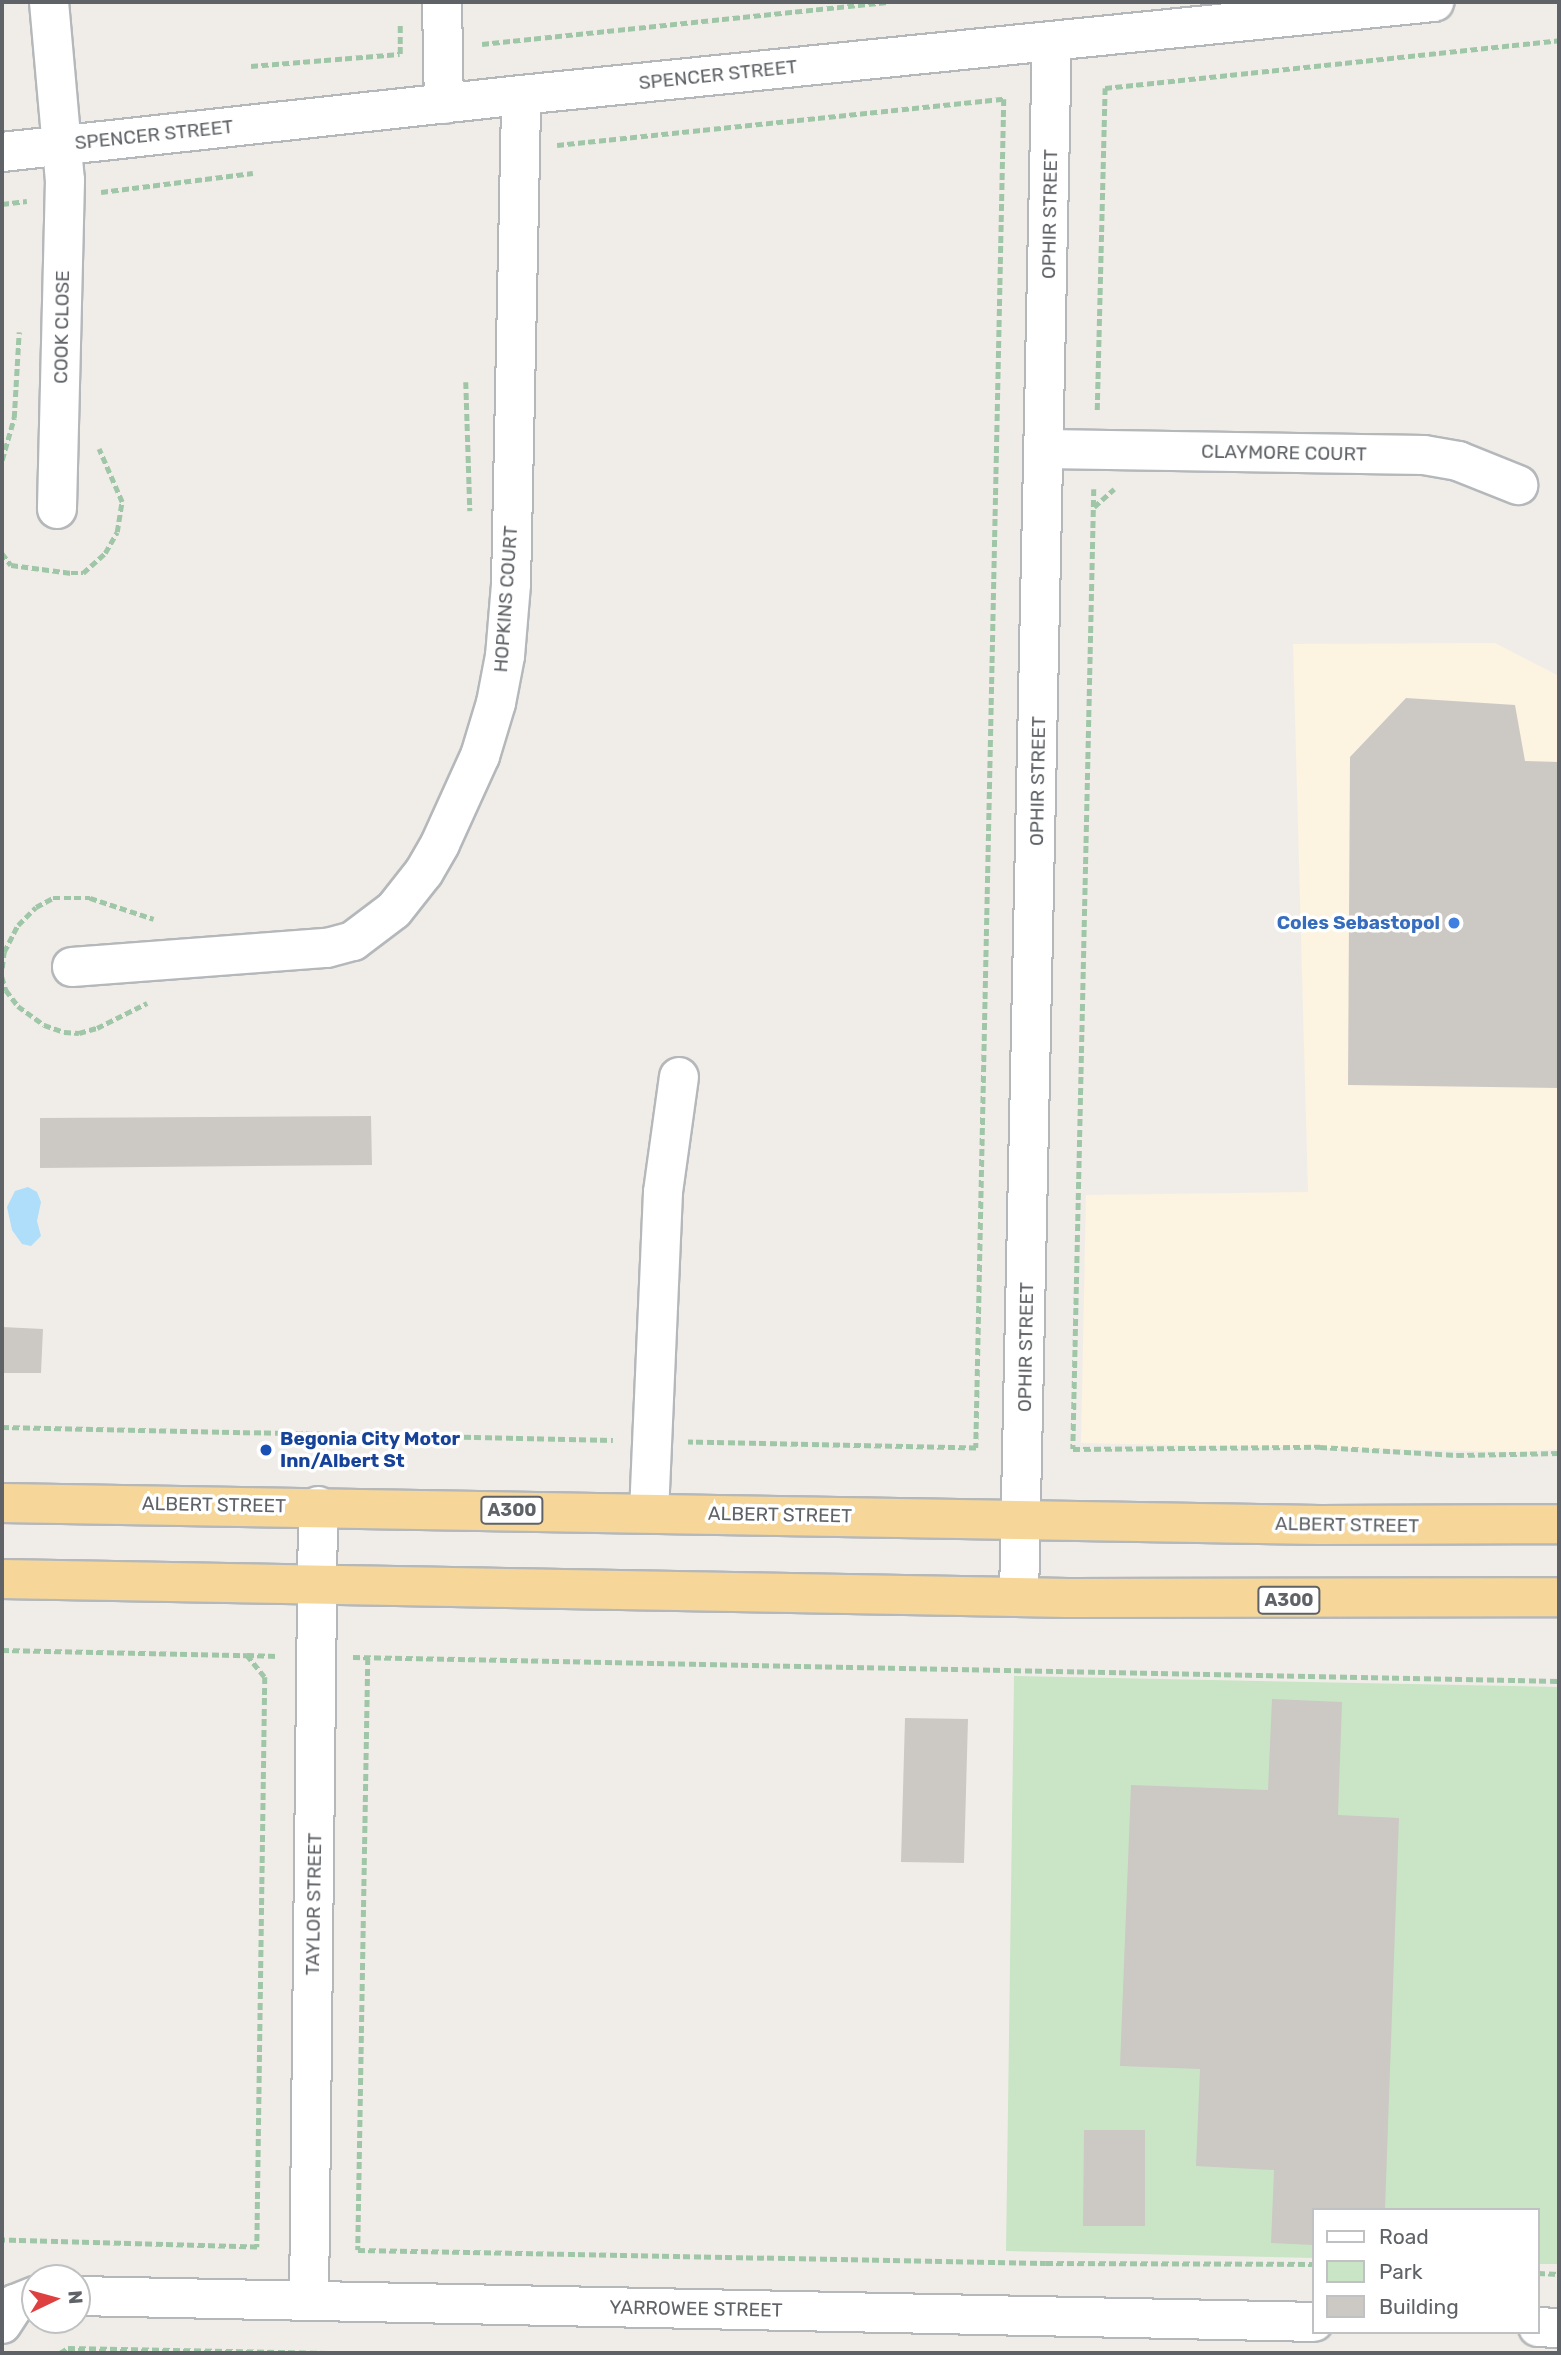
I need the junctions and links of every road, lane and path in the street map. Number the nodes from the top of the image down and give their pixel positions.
1 (49, 2) edge
2 (442, 2) edge
3 (890, 2) edge
4 (1434, 2) edge
5 (1238, 12) edge
6 (1559, 40) edge
7 (1052, 41) junction
8 (482, 46) dead end
9 (400, 54) dead end
10 (251, 66) dead end
11 (521, 95) junction
12 (444, 104) junction
13 (64, 145) junction
14 (557, 145) dead end
15 (2, 152) edge
16 (253, 173) dead end
17 (65, 197) junction
18 (27, 201) junction
19 (2, 204) edge
20 (26, 215) dead end
21 (20, 323) dead end
22 (466, 382) dead end
23 (1046, 449) junction
24 (1096, 450) junction
25 (2, 460) edge
26 (1518, 485) dead end
27 (57, 509) dead end
28 (470, 515) dead end
29 (2, 553) edge
30 (71, 573) dead end
31 (163, 920) dead end
32 (72, 967) dead end
33 (2, 968) edge
34 (2, 977) edge
35 (154, 1000) dead end
36 (679, 1077) dead end
37 (2, 1427) edge
38 (650, 1441) junction
39 (1559, 1453) edge
40 (2, 1503) edge
41 (318, 1506) junction
42 (649, 1513) junction
43 (1022, 1520) junction
44 (1559, 1524) edge
45 (2, 1579) edge
46 (318, 1586) junction
47 (1019, 1597) junction
48 (1559, 1597) edge
49 (2, 1650) edge
50 (1559, 1681) edge
51 (2, 2240) edge
52 (1312, 2264) edge
53 (1540, 2273) edge
54 (1559, 2274) edge
55 (91, 2296) edge
56 (309, 2301) junction
57 (1312, 2322) edge
58 (1540, 2327) edge
59 (1559, 2328) edge
60 (60, 2353) edge
61 (329, 2353) edge

1 - 13 street, COOK CLOSE
2 - 12 street
3 - 8 path
4 - 5 street, SPENCER STREET
5 - 7 street, SPENCER STREET
6 - 24 path
7 - 11 street, SPENCER STREET
7 - 23 street, OPHIR STREET
9 - 10 path
11 - 12 street, SPENCER STREET
11 - 32 street, HOPKINS COURT
12 - 13 street, SPENCER STREET
13 - 15 street, SPENCER STREET
13 - 17 street, COOK CLOSE
14 - 38 path
16 - 17 path
17 - 18 path
17 - 27 street, COOK CLOSE
18 - 19 path
18 - 20 path
21 - 25 path
22 - 28 path
23 - 24 street, CLAYMORE COURT
23 - 43 street, OPHIR STREET
24 - 26 street, CLAYMORE COURT
24 - 39 path
29 - 30 path
31 - 33 path
34 - 35 path
36 - 38 street
37 - 38 path
38 - 42 street
40 - 41 highway, ALBERT STREET / A300
41 - 42 highway, ALBERT STREET / A300
41 - 46 street, TAYLOR STREET
42 - 43 highway, ALBERT STREET / A300
43 - 44 highway, ALBERT STREET / A300
43 - 47 street, OPHIR STREET
45 - 46 highway, A300
46 - 47 highway, A300
46 - 56 street, TAYLOR STREET
47 - 48 highway, A300
49 - 51 path
50 - 52 path
53 - 54 path
55 - 56 street, YARROWEE STREET
56 - 57 street, YARROWEE STREET
58 - 59 street
60 - 61 path

